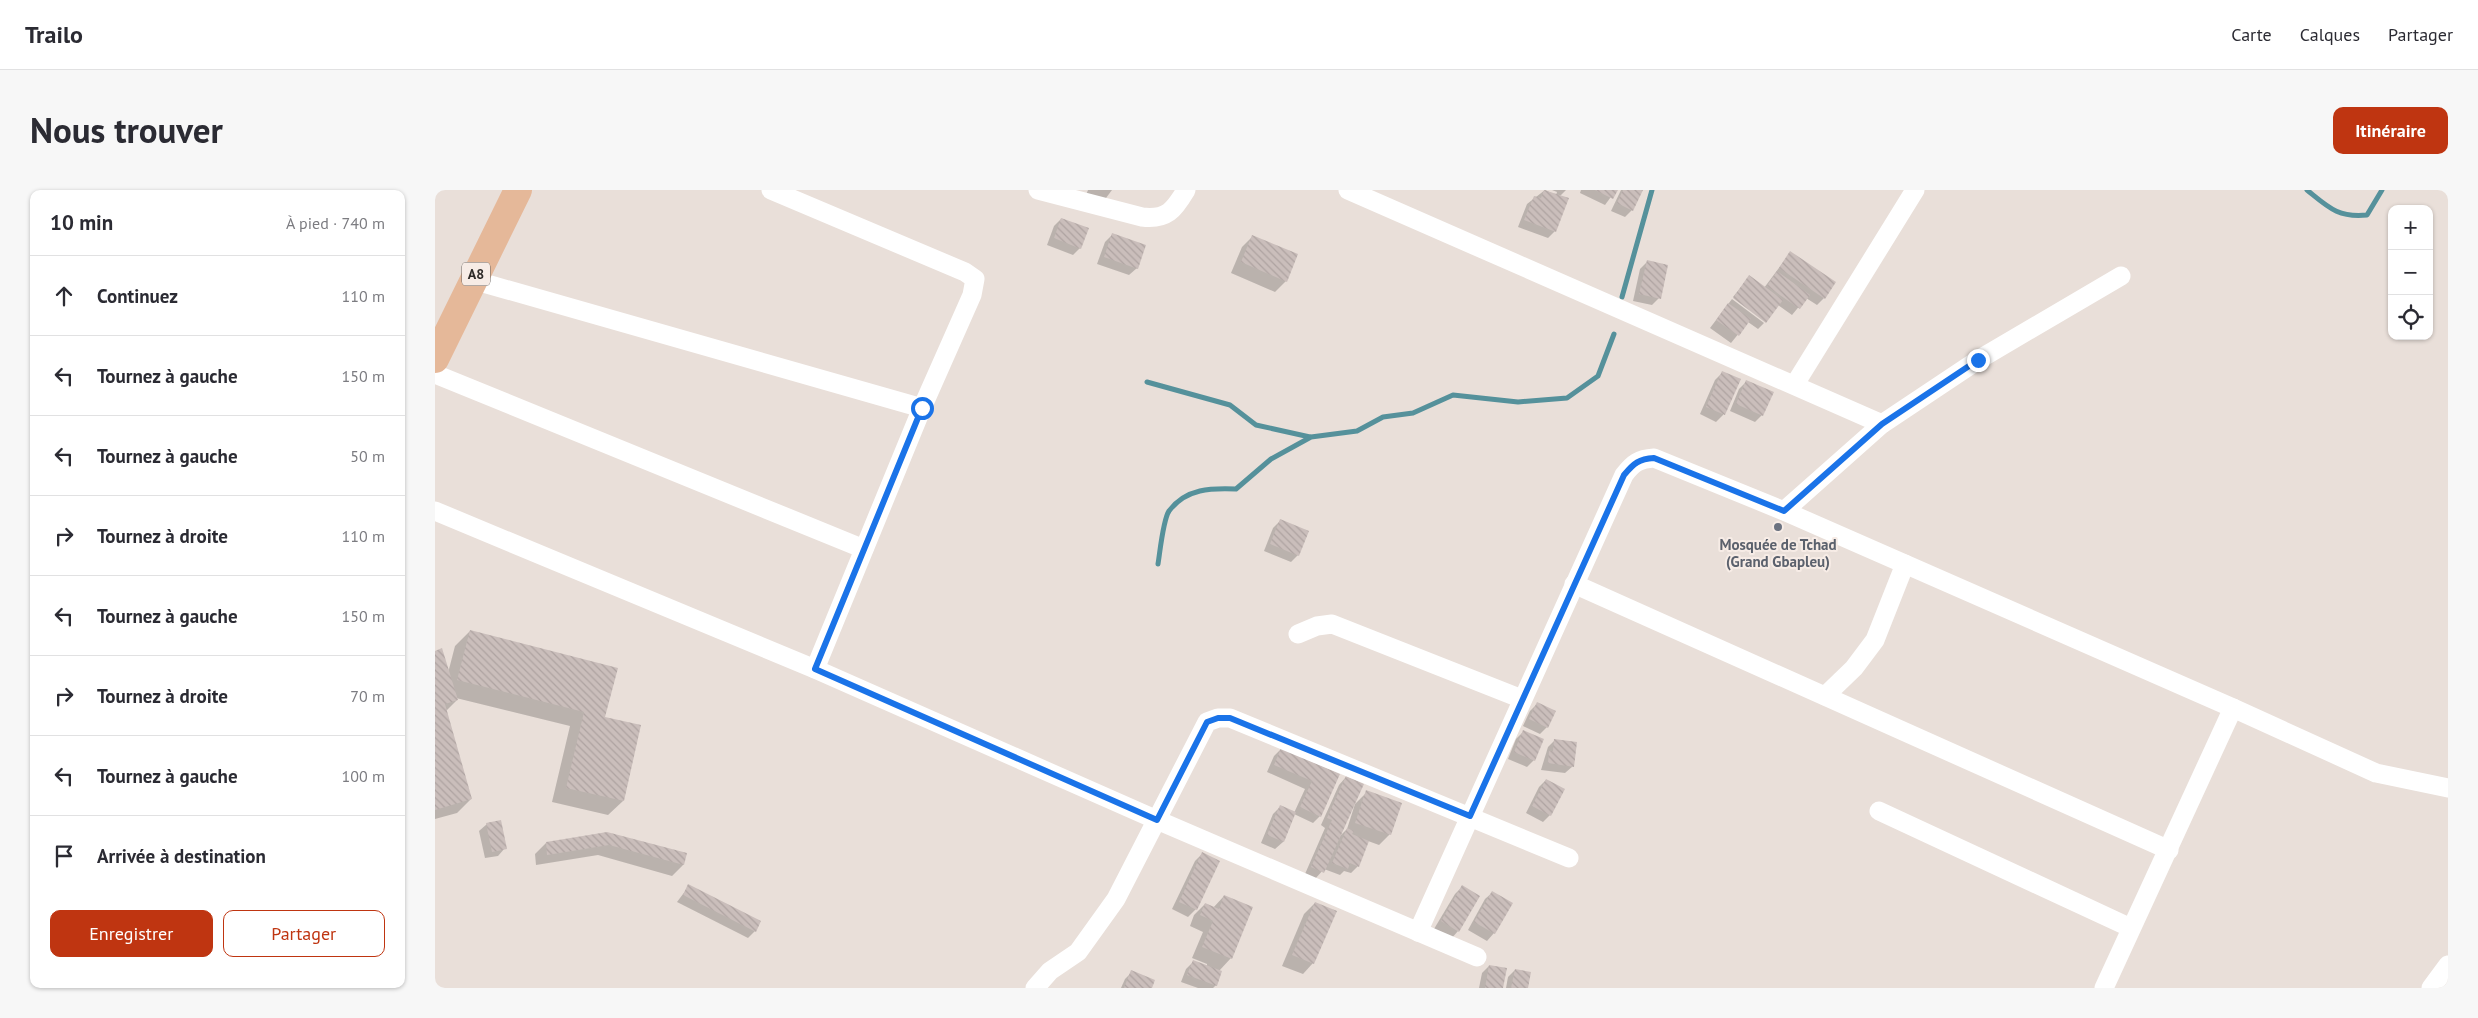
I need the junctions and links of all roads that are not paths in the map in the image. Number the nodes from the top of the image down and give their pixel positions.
1 (519, 190) edge
2 (771, 190) edge
3 (1039, 190) edge
4 (1186, 190) edge
5 (1915, 190) edge
6 (1360, 192) edge
7 (2121, 276) dead end
8 (473, 280) junction
9 (435, 359) edge
10 (435, 374) edge
11 (1795, 384) junction
12 (922, 408) junction
13 (1882, 424) junction
14 (435, 511) edge
15 (1784, 511) junction
16 (864, 549) junction
17 (1905, 564) junction
18 (1574, 584) junction
19 (1298, 634) dead end
20 (815, 669) junction
21 (1825, 696) junction
22 (1523, 699) junction
23 (2233, 708) junction
24 (2448, 788) edge
25 (1879, 811) dead end
26 (1470, 816) junction
27 (1157, 820) junction
28 (2169, 850) junction
29 (1569, 858) dead end
30 (2131, 928) junction
31 (1418, 932) junction
32 (1477, 957) dead end
33 (2448, 964) edge
34 (1035, 988) edge
35 (2104, 988) edge
36 (2431, 988) edge

1 - 8 main road, A8
2 - 12 street
3 - 4 street
5 - 11 street
6 - 11 street
7 - 13 street
8 - 9 main road, A8
8 - 12 street
10 - 16 street
11 - 13 street
12 - 16 street
13 - 15 street
14 - 20 street
15 - 17 street
15 - 18 street
16 - 20 street
17 - 21 street
17 - 23 street
18 - 21 street
18 - 22 street
19 - 22 street
20 - 27 street
21 - 28 street
22 - 26 street
23 - 24 street
23 - 28 street
25 - 30 street
26 - 27 street
26 - 29 street
26 - 31 street
27 - 31 street
27 - 34 street
28 - 30 street
30 - 35 street
31 - 32 street
33 - 36 street

